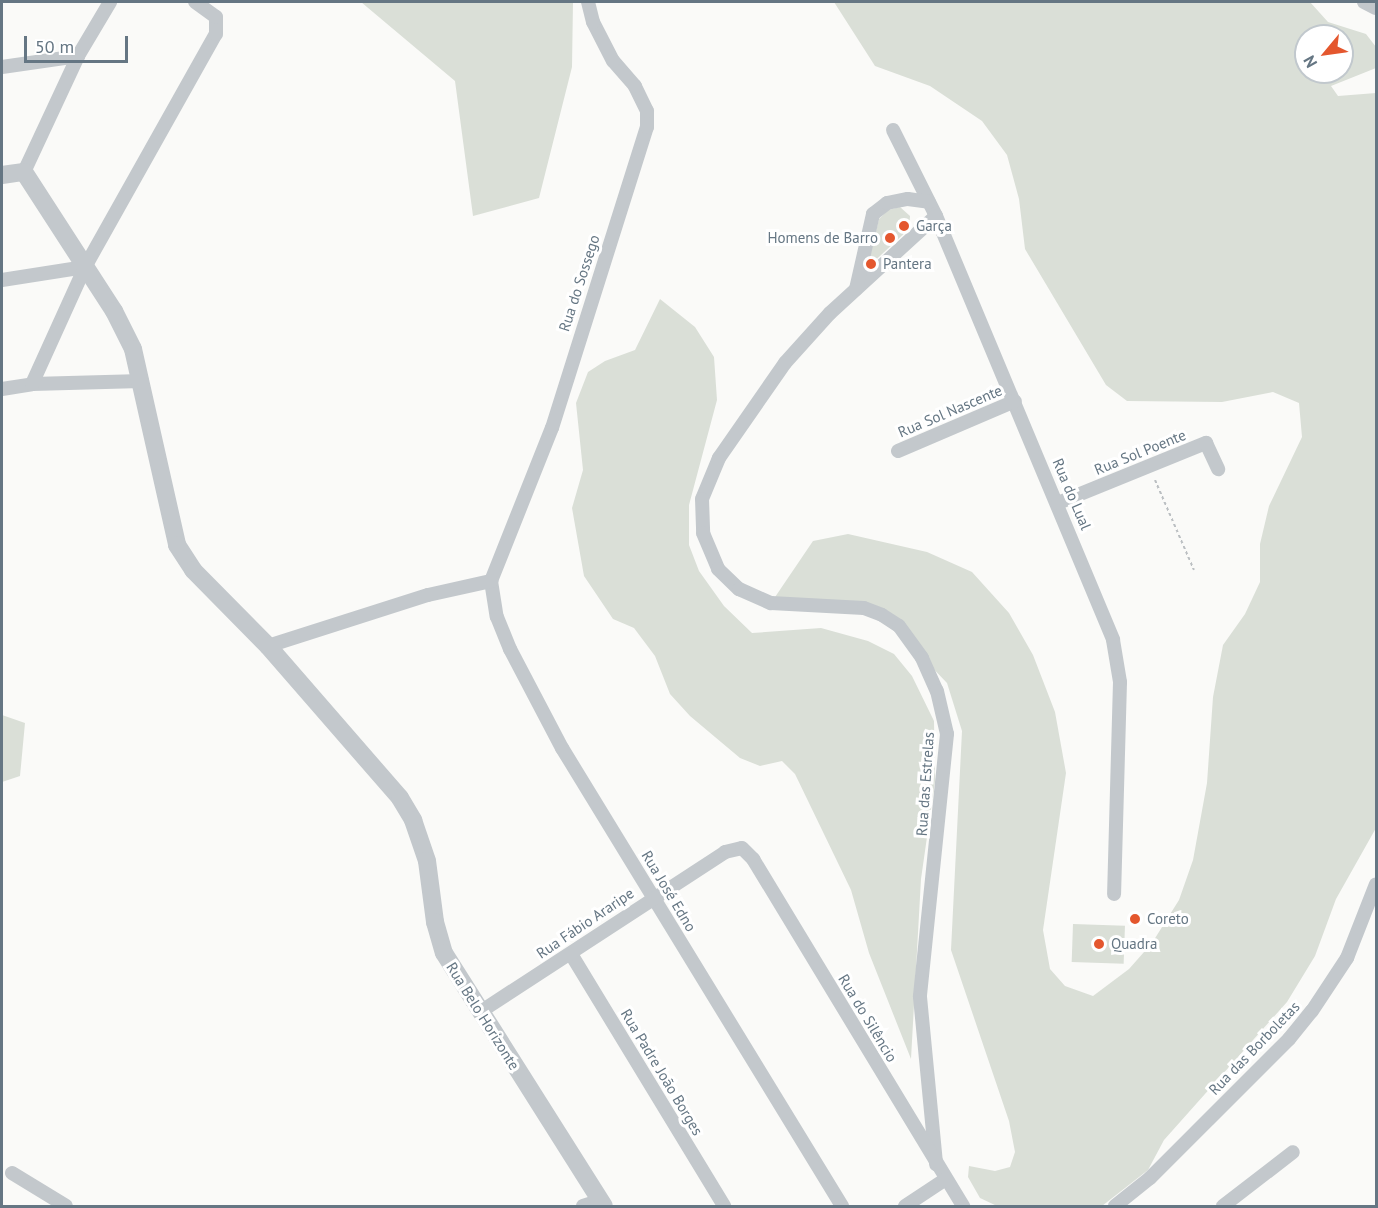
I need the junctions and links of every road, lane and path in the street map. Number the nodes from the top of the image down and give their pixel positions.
1 (110, 2) edge
2 (195, 2) edge
3 (588, 2) edge
4 (1364, 2) edge
5 (1377, 8) edge
6 (78, 56) junction
7 (2, 67) edge
8 (893, 130) dead end
9 (24, 172) junction
10 (2, 175) edge
11 (929, 202) junction
12 (936, 216) junction
13 (85, 267) junction
14 (2, 280) edge
15 (856, 289) junction
16 (142, 381) junction
17 (32, 384) junction
18 (2, 389) edge
19 (1015, 401) junction
20 (898, 451) dead end
21 (1149, 466) junction
22 (1218, 469) dead end
23 (1058, 503) junction
24 (1194, 570) dead end
25 (491, 581) junction
26 (267, 646) junction
27 (742, 849) joint
28 (1377, 884) edge
29 (1114, 894) dead end
30 (654, 897) junction
31 (571, 954) junction
32 (480, 1012) junction
33 (1293, 1152) dead end
34 (936, 1164) junction
35 (12, 1173) dead end
36 (946, 1179) junction
37 (603, 1203) edge
38 (64, 1206) edge
39 (583, 1206) edge
40 (724, 1206) edge
41 (842, 1206) edge
42 (905, 1206) edge
43 (963, 1206) edge
44 (1115, 1206) edge
45 (1223, 1206) edge

1 - 6 street
2 - 13 street
3 - 25 street, Rua do Sossego
4 - 5 street
6 - 7 street
6 - 9 street
8 - 11 street, Rua do Lual
9 - 10 street
9 - 13 street, Rua Belo Horizonte
11 - 12 street, Rua do Lual
11 - 15 street
12 - 15 street, Rua das Estrelas
12 - 19 street, Rua do Lual
13 - 14 street
13 - 16 street, Rua Belo Horizonte
13 - 17 street
15 - 34 street, Rua das Estrelas
16 - 17 street
16 - 26 street, Rua Belo Horizonte
17 - 18 street
19 - 20 street, Rua Sol Nascente
19 - 23 street, Rua do Lual
21 - 22 street, Rua Sol Poente
21 - 23 street, Rua Sol Poente
21 - 24 path
23 - 29 street, Rua do Lual
25 - 26 street
25 - 30 street, Rua José Edno
26 - 32 street, Rua Belo Horizonte
27 - 30 street, Rua Fábio Araripe
27 - 34 street, Rua do Silêncio
28 - 44 street, Rua das Borboletas
30 - 31 street, Rua Fábio Araripe
30 - 41 street, Rua José Edno
31 - 32 street, Rua Fábio Araripe
31 - 40 street, Rua Padre João Borges
32 - 37 street, Rua Belo Horizonte
33 - 45 street
34 - 36 street, Rua do Silêncio
35 - 38 street
36 - 42 street
36 - 43 street, Rua do Silêncio
37 - 39 street

